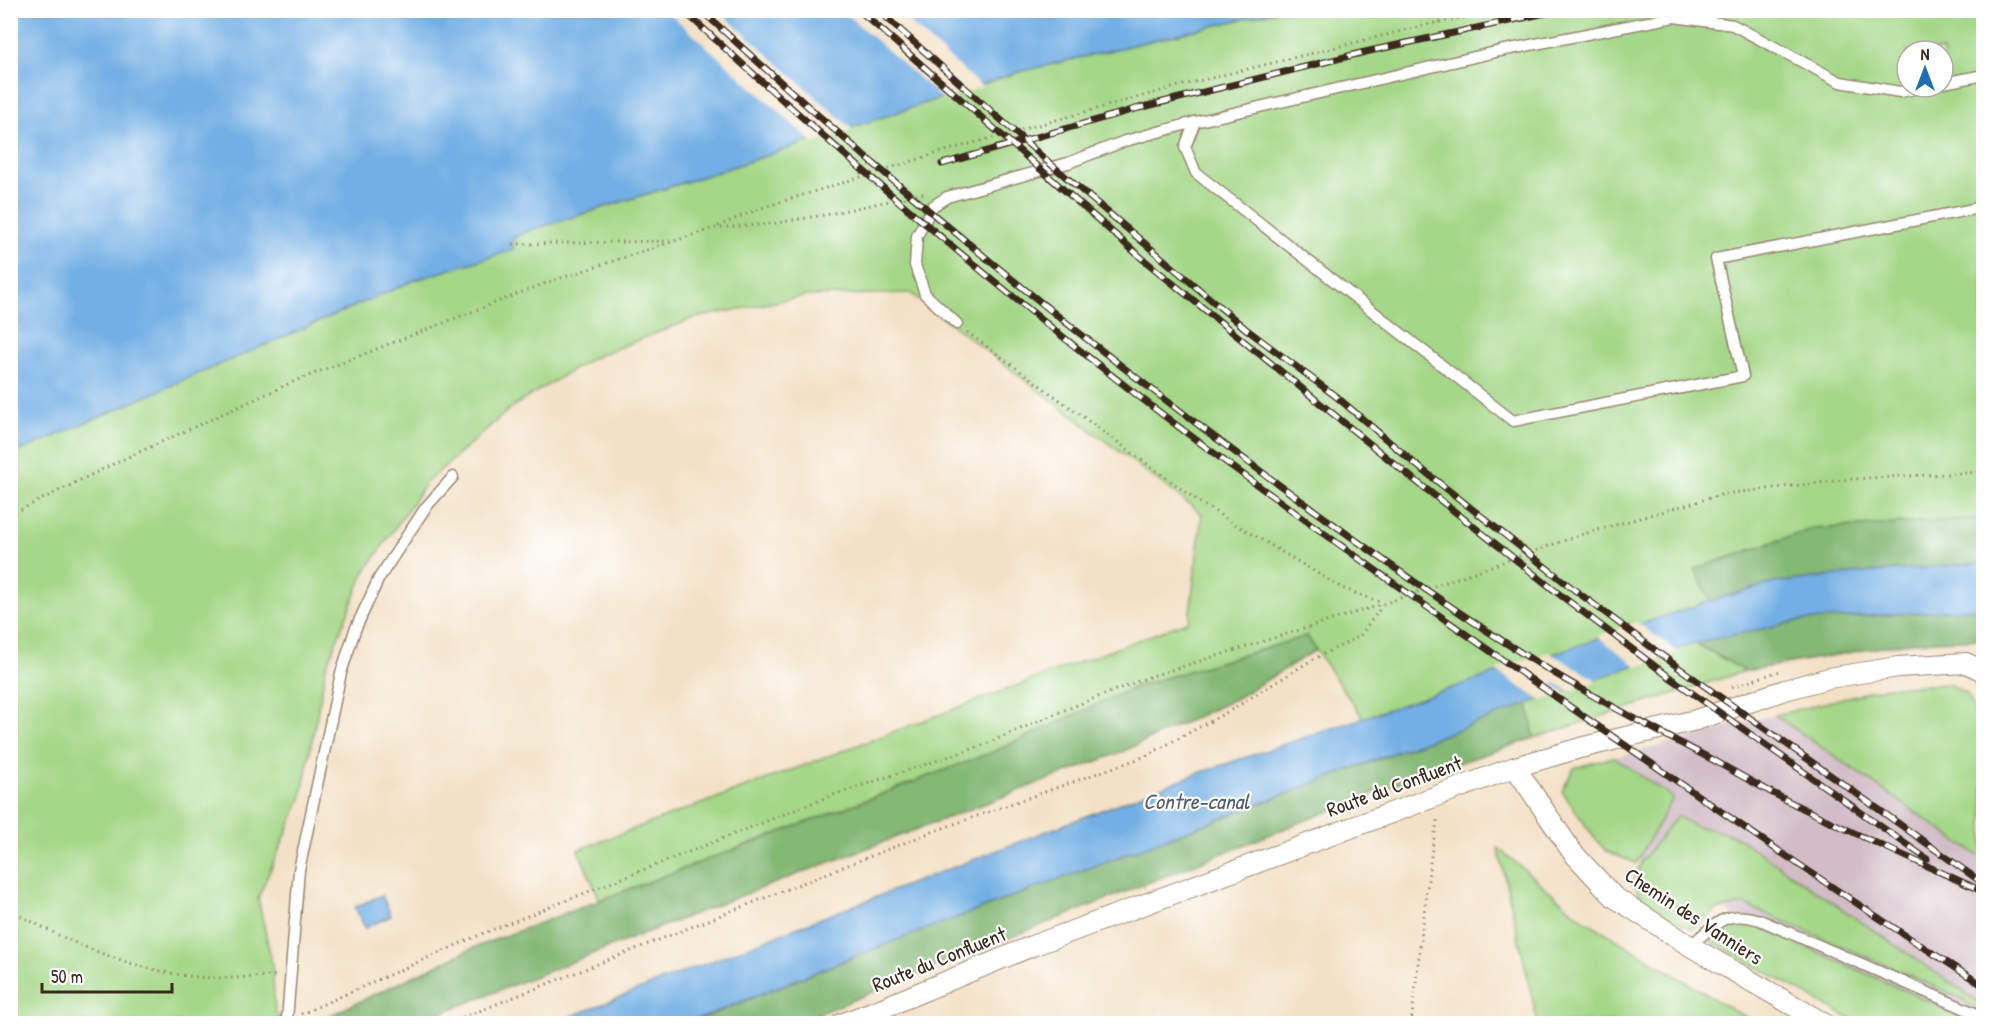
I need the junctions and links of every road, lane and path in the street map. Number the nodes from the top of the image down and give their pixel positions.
1 (1503, 10) edge
2 (1983, 75) edge
3 (1955, 81) edge
4 (1895, 91) edge
5 (1195, 122) junction
6 (947, 197) junction
7 (1983, 207) edge
8 (714, 228) junction
9 (675, 241) junction
10 (513, 244) dead end
11 (957, 324) joint
12 (1983, 472) edge
13 (453, 477) dead end
14 (10, 515) edge
15 (1383, 604) junction
16 (1982, 671) edge
17 (1515, 767) junction
18 (1442, 793) junction
19 (10, 910) edge
20 (1690, 946) junction
21 (291, 974) junction
22 (1983, 1017) edge
23 (284, 1022) edge
24 (446, 1023) edge
25 (841, 1023) edge
26 (1411, 1023) edge
27 (1825, 1023) edge

1 - 8 path
2 - 3 lane
4 - 5 lane
5 - 6 lane
5 - 7 lane
6 - 8 path
6 - 11 lane
8 - 9 path
9 - 10 path
9 - 14 path
11 - 15 path
12 - 15 path
13 - 21 lane
15 - 23 path
15 - 24 path
16 - 17 street, Route du Confluent
17 - 18 street, Route du Confluent
17 - 20 street, Chemin des Vanniers
18 - 25 street, Route du Confluent
18 - 26 path
19 - 21 path
20 - 22 lane
20 - 27 street, Chemin des Vanniers
21 - 23 lane

